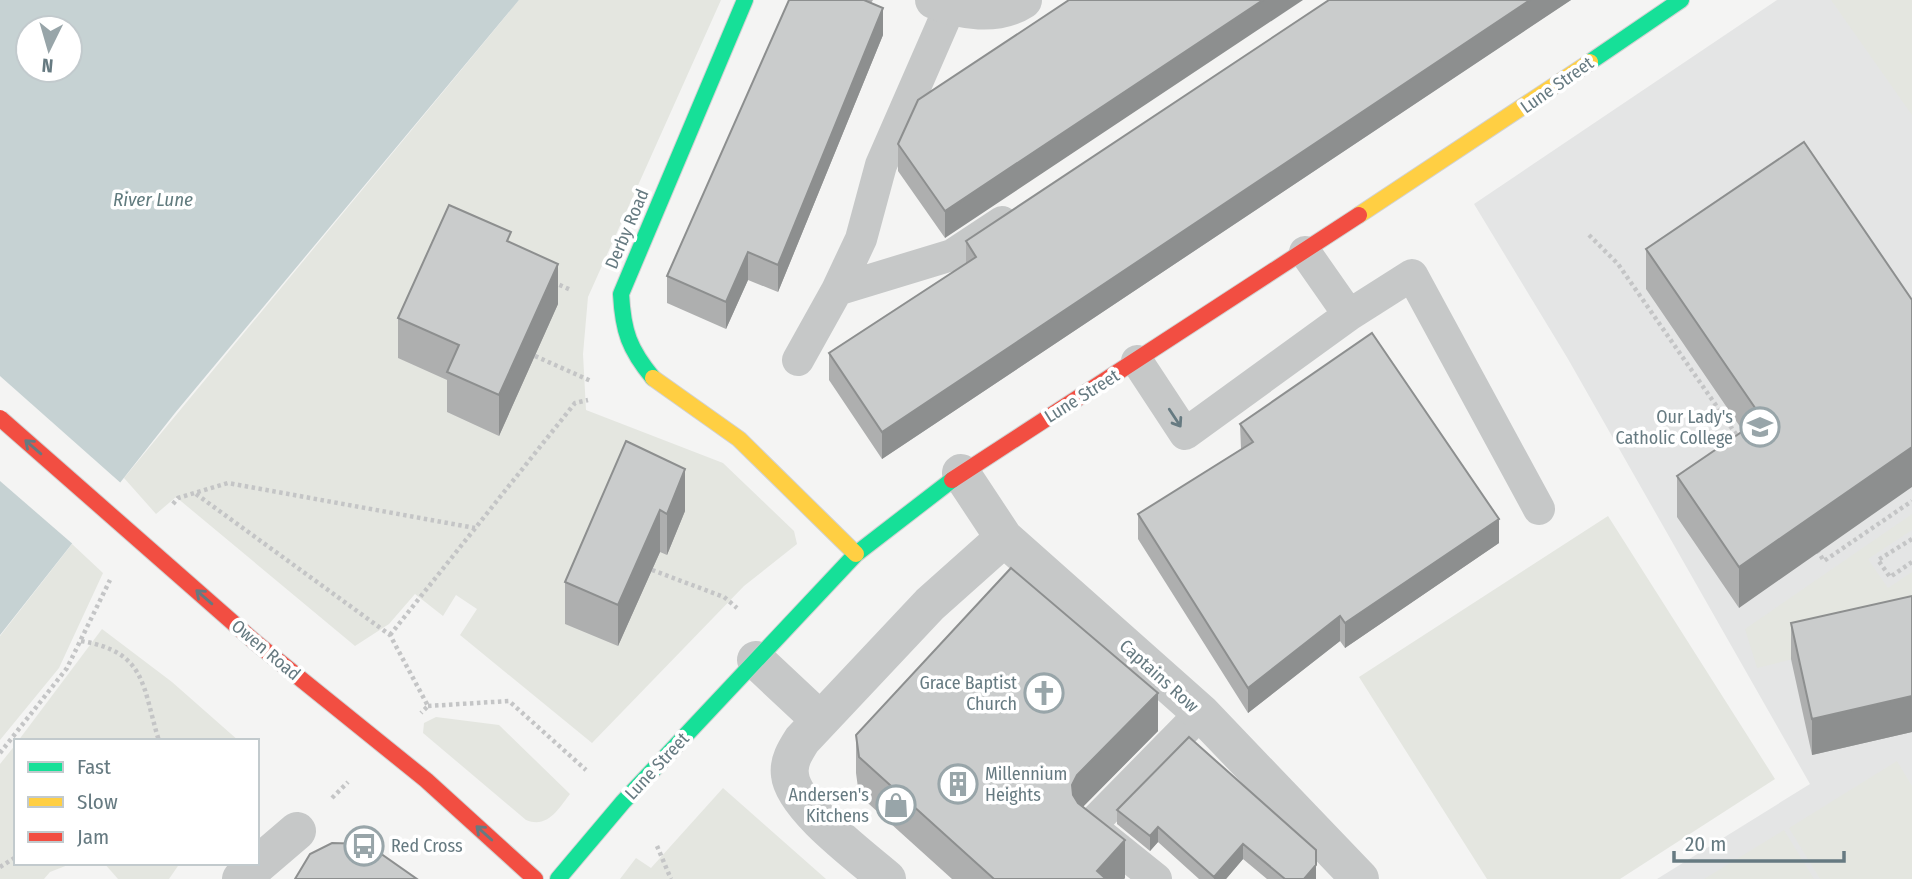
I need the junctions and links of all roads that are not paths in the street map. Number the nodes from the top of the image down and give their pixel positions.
1 (745, 0) edge
2 (1023, 0) edge
3 (1681, 0) edge
4 (946, 2) edge
5 (1032, 202) edge
6 (1305, 252) junction
7 (837, 290) junction
8 (1349, 315) junction
9 (797, 360) dead end
10 (1137, 361) junction
11 (0, 418) edge
12 (961, 472) junction
13 (1539, 509) dead end
14 (1004, 538) junction
15 (856, 554) junction
16 (765, 650) junction
17 (1200, 713) junction
18 (811, 730) junction
19 (297, 831) road end
20 (259, 864) edge
21 (257, 865) edge
22 (241, 879) edge
23 (535, 879) edge
24 (558, 879) edge
25 (887, 879) edge
26 (1156, 879) edge
27 (1360, 879) edge

1 - 15 street, Derby Road
2 - 4 street
3 - 6 street, Lune Street
4 - 7 lane
5 - 7 lane
6 - 8 lane
6 - 10 street, Lune Street
7 - 9 lane
10 -> 8 lane
8 - 13 lane
10 - 12 street, Lune Street
23 -> 11 street, Owen Road, bridge
12 - 14 street, Captains Row
12 - 15 street, Lune Street
14 - 17 street, Captains Row
14 - 18 street
15 - 16 street, Lune Street
16 - 18 street
16 - 24 street, Lune Street
17 - 26 lane
17 - 27 street, Captains Row
18 - 25 street
19 - 20 street
21 - 22 street

